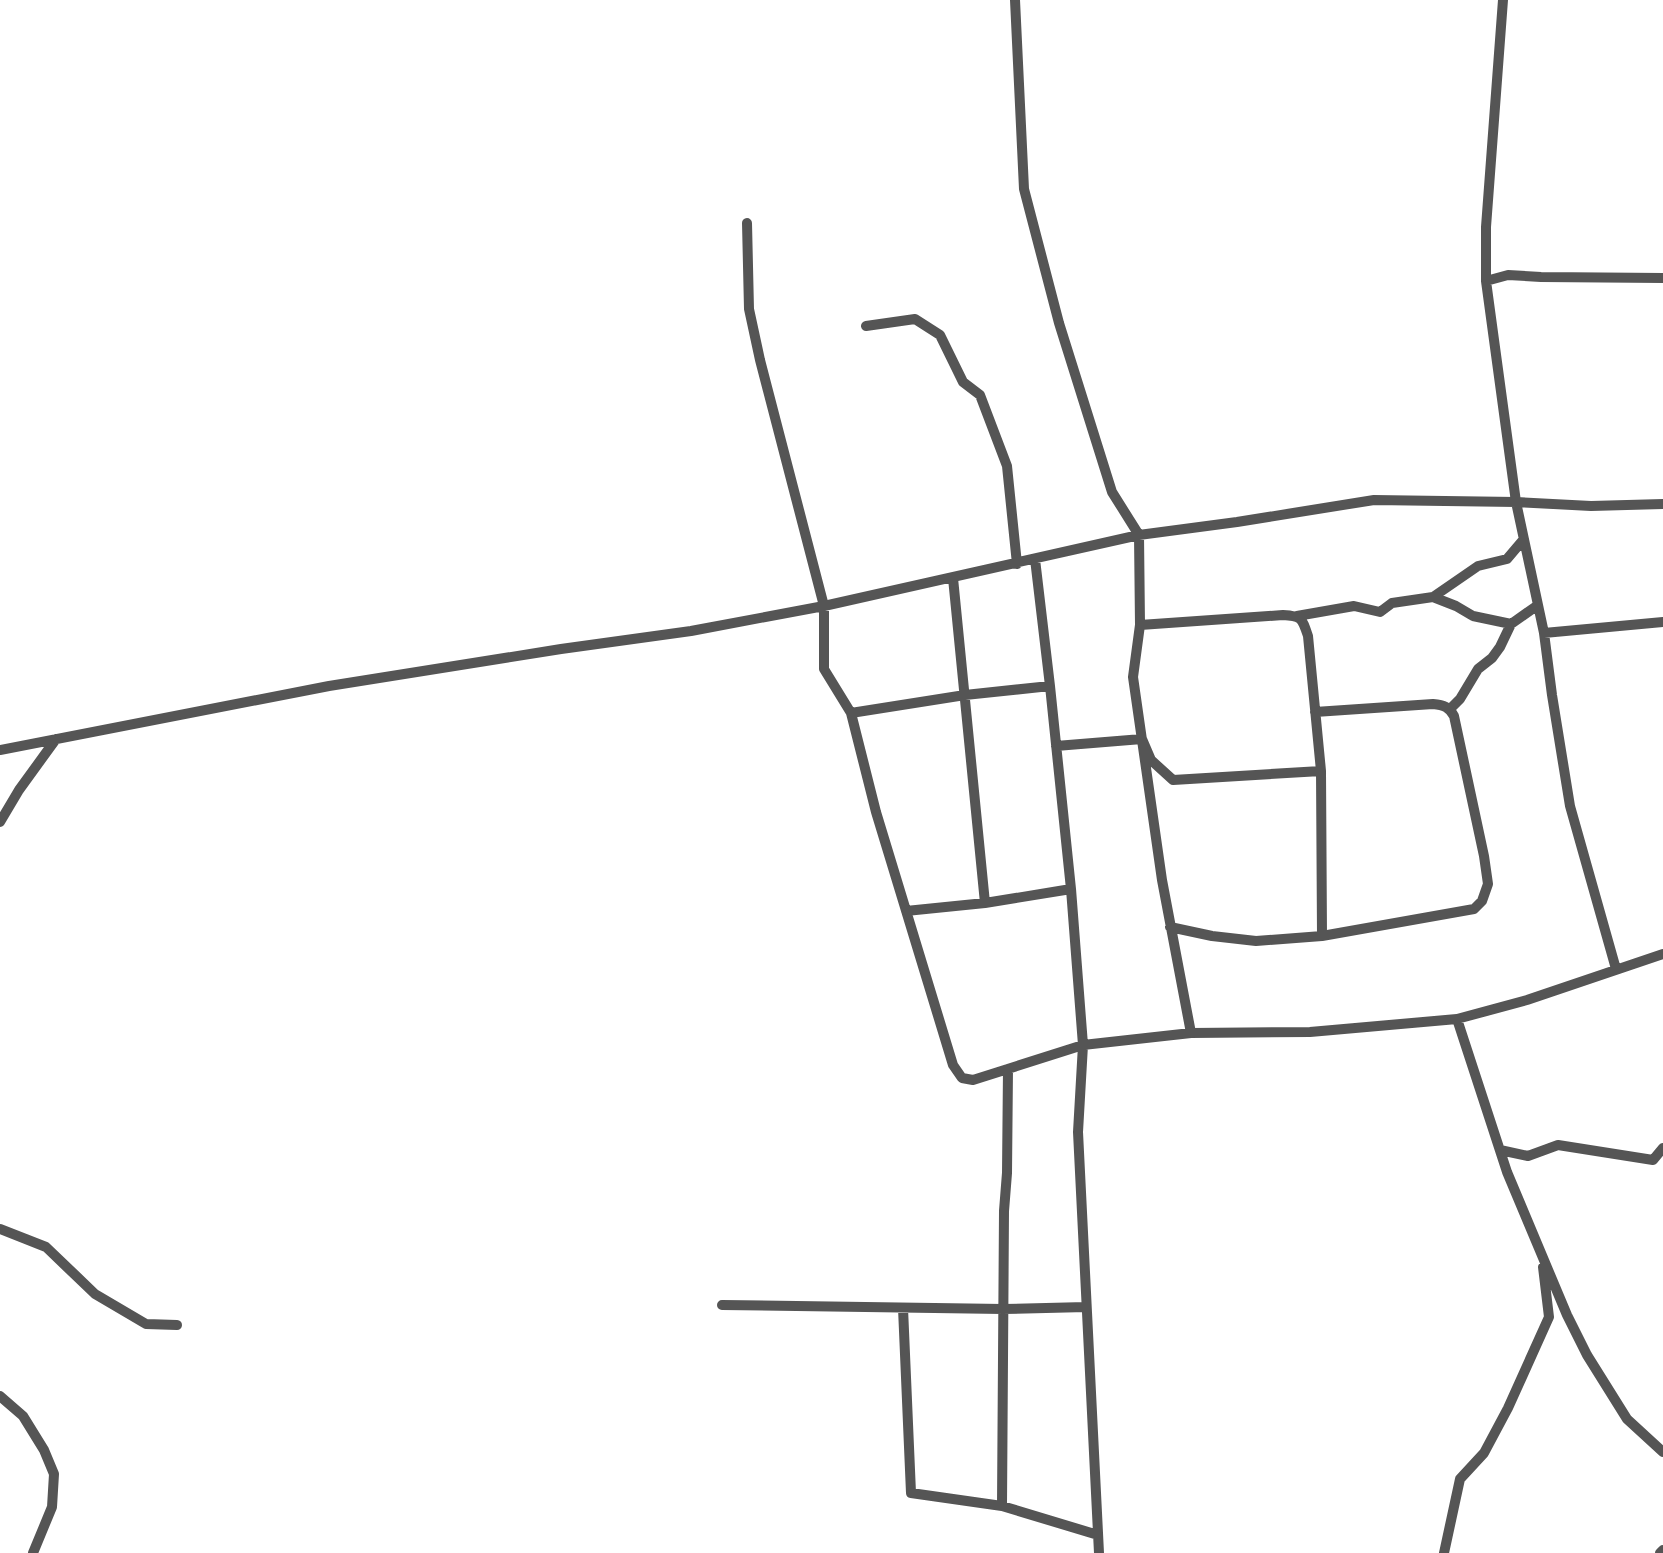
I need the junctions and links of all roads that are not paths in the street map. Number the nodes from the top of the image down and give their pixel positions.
1 (1016, 0) edge
2 (1503, 0) edge
3 (747, 223) dead end
4 (1663, 278) edge
5 (1486, 281) junction
6 (866, 326) dead end
7 (1516, 502) junction
8 (1663, 504) edge
9 (1139, 536) junction
10 (1524, 539) junction
11 (1035, 559) junction
12 (1017, 564) junction
13 (953, 578) junction
14 (1433, 597) junction
15 (1538, 605) junction
16 (824, 606) junction
17 (1297, 615) junction
18 (1663, 622) edge
19 (1511, 624) junction
20 (1140, 625) junction
21 (1544, 633) junction
22 (1050, 686) junction
23 (965, 695) junction
24 (1450, 709) junction
25 (1315, 712) junction
26 (851, 713) junction
27 (56, 739) junction
28 (1143, 739) junction
29 (1056, 746) junction
30 (0, 750) edge
31 (1321, 771) junction
32 (0, 822) edge
33 (1071, 889) junction
34 (985, 903) junction
35 (906, 911) junction
36 (1170, 928) junction
37 (1322, 936) junction
38 (1663, 954) edge
39 (1616, 970) junction
40 (1457, 1019) junction
41 (1191, 1033) junction
42 (1083, 1045) junction
43 (1008, 1069) junction
44 (1663, 1148) edge
45 (1500, 1150) junction
46 (0, 1229) edge
47 (1540, 1251) junction
48 (722, 1305) dead end
49 (1086, 1307) junction
50 (903, 1308) junction
51 (1003, 1309) junction
52 (177, 1325) dead end
53 (0, 1396) edge
54 (1663, 1452) edge
55 (1002, 1506) junction
56 (1098, 1535) junction
57 (33, 1553) edge
58 (1099, 1553) edge
59 (1444, 1553) edge

1 - 9 street
2 - 5 street
3 - 16 street
4 - 5 street
5 - 7 street
6 - 12 street
7 - 8 street
7 - 9 street
7 - 10 street
9 - 11 street
9 - 20 street
10 - 14 street
10 - 15 street
11 - 12 street
11 - 22 street
12 - 13 street
13 - 16 street
13 - 23 street
14 - 17 street
14 - 19 street
15 - 19 street
15 - 21 street
16 - 26 street
16 - 27 street
17 - 20 street
17 - 25 street
18 - 21 street
19 - 24 street
20 - 28 street
21 - 39 street
22 - 23 street
22 - 29 street
23 - 26 street
23 - 34 street
24 - 25 street
24 - 37 street
25 - 31 street
26 - 35 street
27 - 30 street
27 - 32 street
28 - 29 street
28 - 31 street
28 - 36 street
29 - 33 street
31 - 37 street
33 - 34 street
33 - 42 street
34 - 35 street
35 - 43 street
36 - 37 street
36 - 41 street
38 - 39 street
39 - 40 street
40 - 41 street
40 - 45 street
41 - 42 street
42 - 43 street
42 - 49 street
43 - 51 street
44 - 45 street
45 - 47 street
46 - 52 street
47 - 54 street
47 - 59 street
48 - 50 street
49 - 51 street
49 - 56 street
50 - 51 street
50 - 55 street
51 - 55 street
53 - 57 street
55 - 56 street
56 - 58 street

